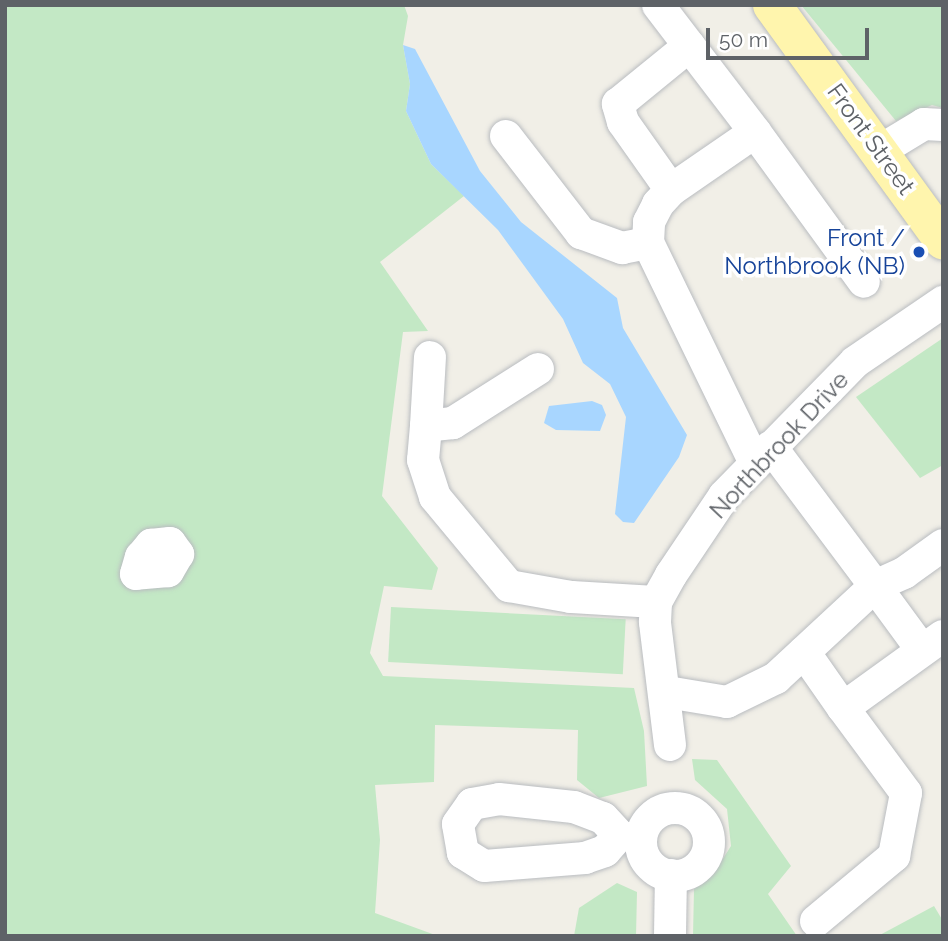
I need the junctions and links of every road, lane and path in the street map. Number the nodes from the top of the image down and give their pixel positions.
1 (658, 5) edge
2 (772, 5) edge
3 (689, 46) junction
4 (943, 125) edge
5 (755, 132) junction
6 (506, 136) dead end
7 (881, 150) junction
8 (671, 190) junction
9 (943, 240) edge
10 (648, 243) junction
11 (864, 282) dead end
12 (943, 302) edge
13 (430, 357) dead end
14 (538, 369) dead end
15 (426, 426) junction
16 (763, 455) junction
17 (943, 545) edge
18 (875, 586) junction
19 (656, 602) junction
20 (932, 643) edge
21 (804, 652) junction
22 (667, 692) junction
23 (843, 708) junction
24 (670, 745) dead end
25 (671, 875) junction
26 (816, 921) dead end
27 (670, 936) edge

1 - 3 street
2 - 7 main road, Front Street
3 - 5 street
3 - 8 street
4 - 7 street
5 - 8 street
5 - 11 street
6 - 10 street
7 - 9 main road, Front Street
8 - 10 street
10 - 16 street
12 - 16 street, Northbrook Drive
13 - 15 street
14 - 15 street
15 - 19 street
16 - 18 street
16 - 19 street, Northbrook Drive
17 - 18 street
18 - 20 street
18 - 21 street
19 - 22 street
20 - 23 street
21 - 22 street
21 - 23 street
22 - 24 street
23 - 26 street
25 - 25 street
25 - 27 street

